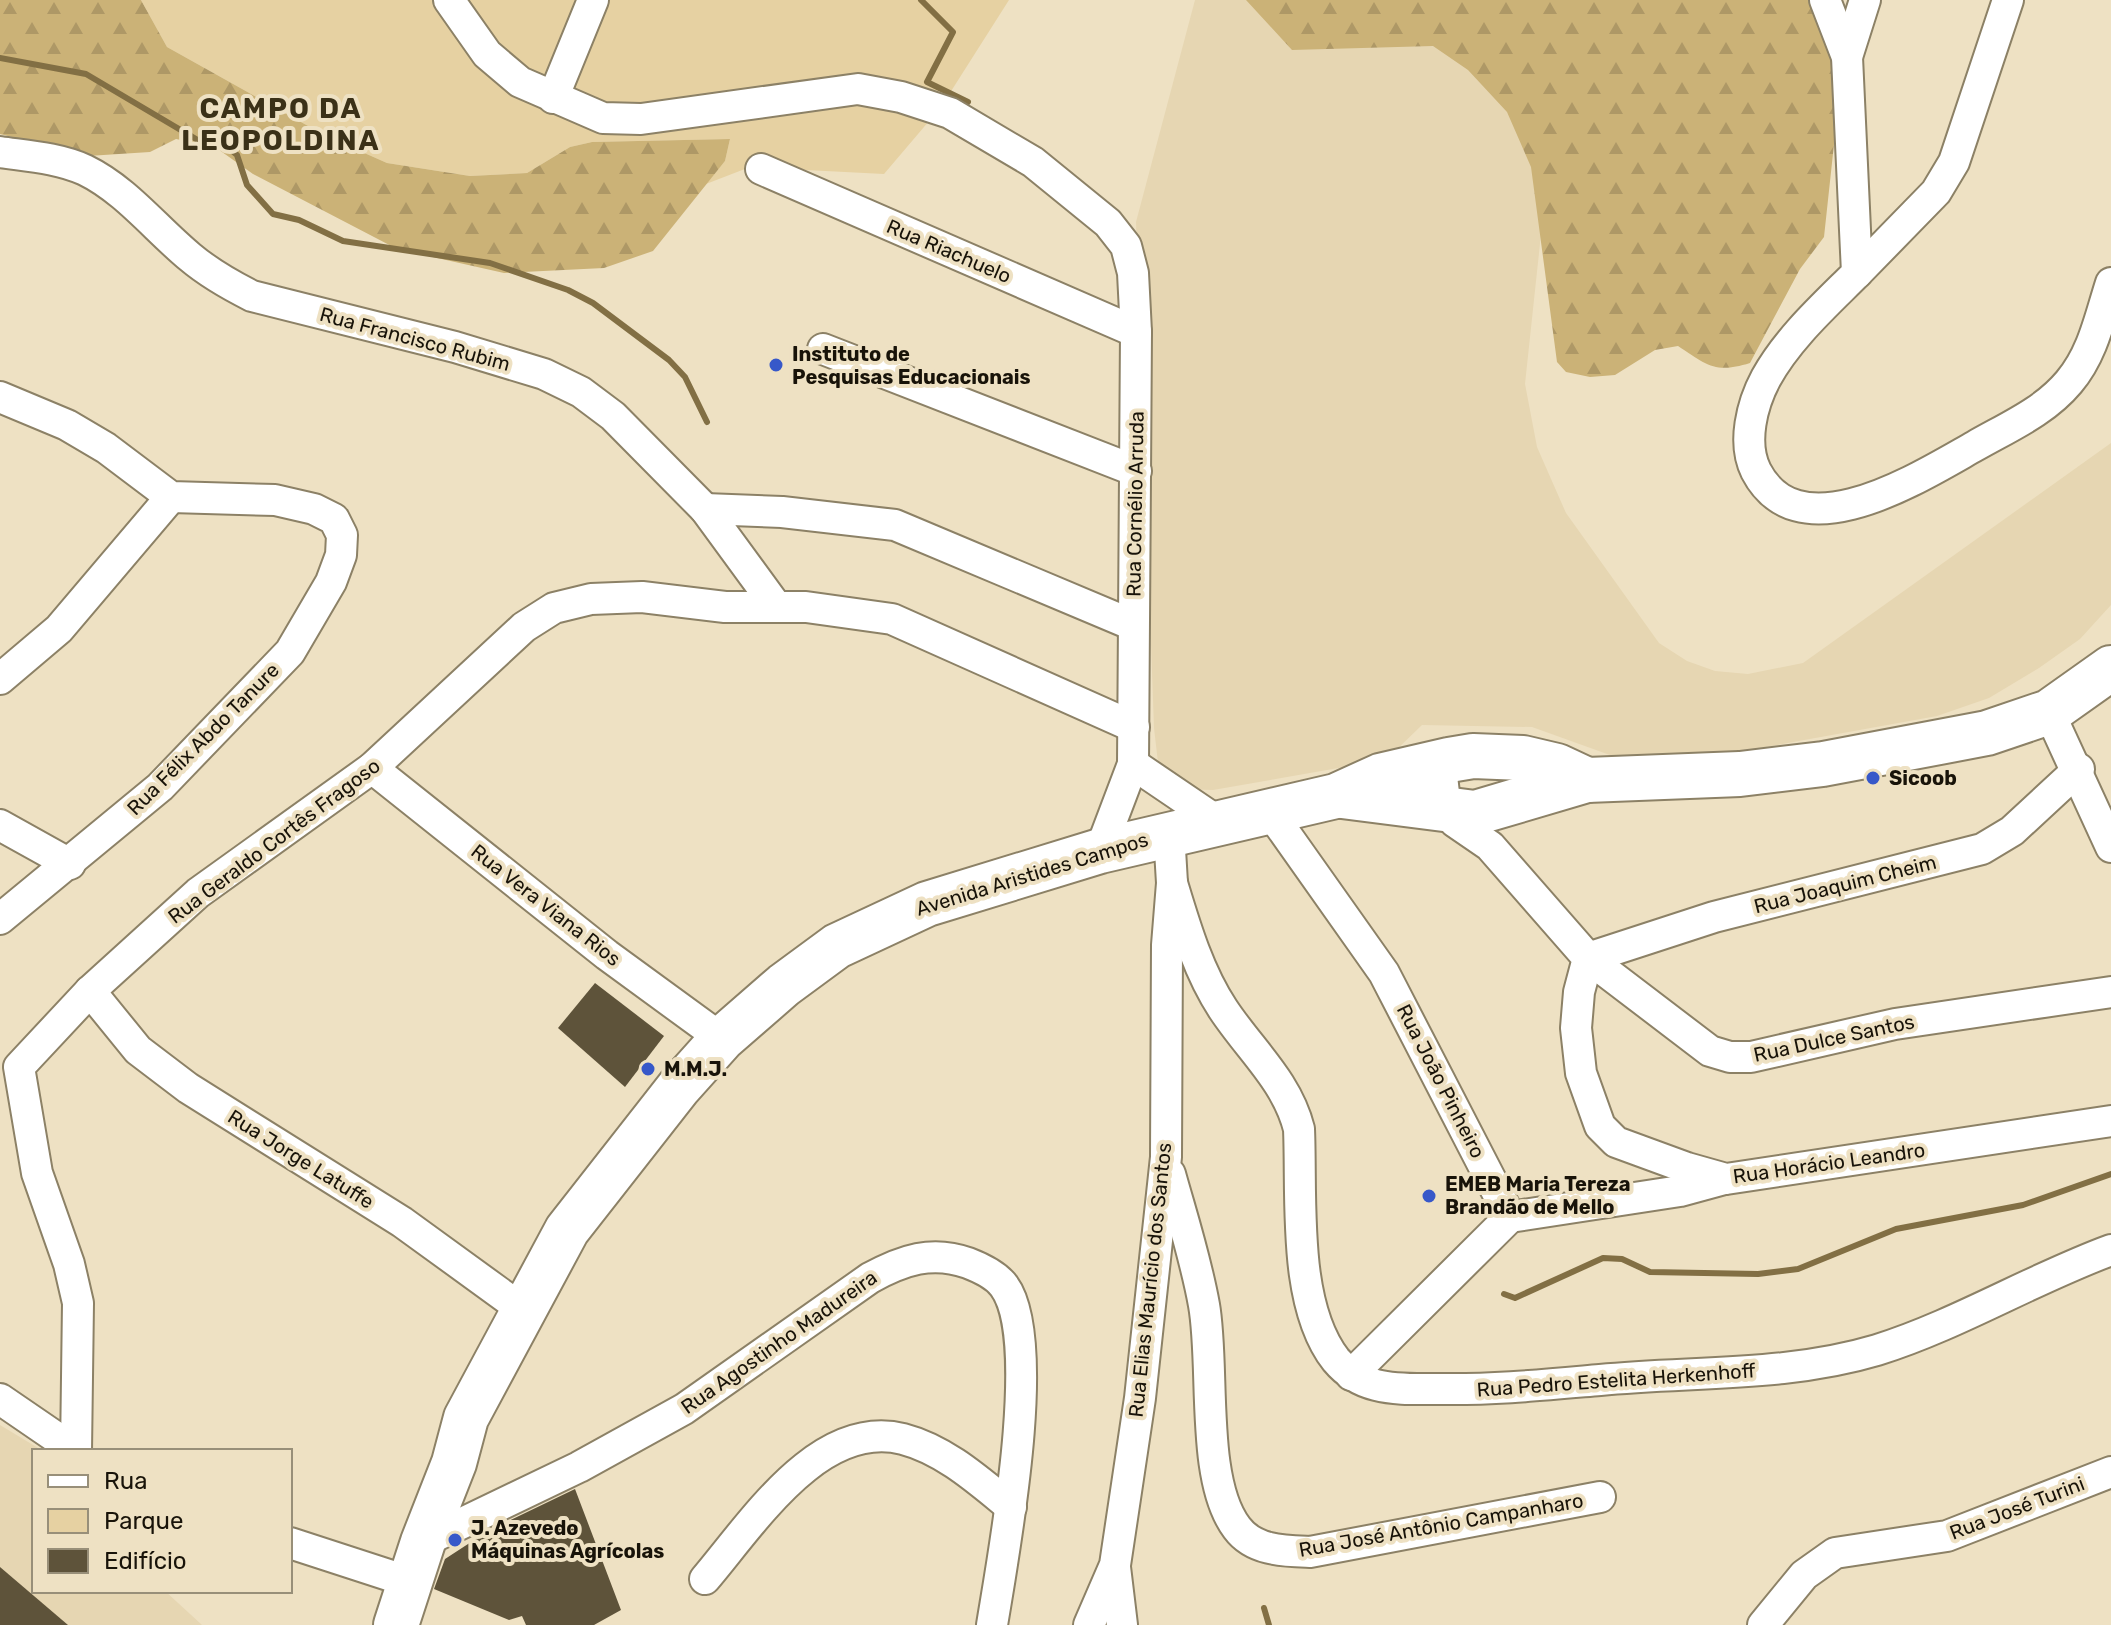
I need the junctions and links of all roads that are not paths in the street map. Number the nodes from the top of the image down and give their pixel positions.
1 (449, 0) edge
2 (593, 0) edge
3 (1825, 0) edge
4 (1865, 0) edge
5 (2008, 0) edge
6 (1847, 57) junction
7 (553, 98) junction
8 (0, 152) edge
9 (761, 169) dead end
10 (1857, 273) junction
11 (2111, 283) edge
12 (1136, 332) junction
13 (823, 349) dead end
14 (4, 406) edge
15 (1136, 471) junction
16 (171, 497) junction
17 (705, 509) junction
18 (776, 606) junction
19 (1133, 625) junction
20 (2111, 668) edge
21 (0, 679) edge
22 (2049, 712) junction
23 (1134, 727) junction
24 (1491, 756) junction
25 (1449, 760) junction
26 (1133, 764) junction
27 (372, 768) junction
28 (2079, 769) junction
29 (1587, 780) junction
30 (1336, 796) junction
31 (1268, 809) junction
32 (1446, 811) junction
33 (1217, 821) junction
34 (0, 825) edge
35 (1496, 826) junction
36 (1169, 833) junction
37 (2111, 847) edge
38 (1100, 851) junction
39 (70, 864) junction
40 (1172, 883) junction
41 (0, 919) edge
42 (1588, 958) junction
43 (90, 991) junction
44 (2111, 992) edge
45 (722, 1039) junction
46 (10, 1062) edge
47 (2111, 1121) edge
48 (1166, 1157) junction
49 (1726, 1179) junction
50 (1510, 1217) junction
51 (2111, 1250) edge
52 (526, 1312) junction
53 (1351, 1375) junction
54 (0, 1399) edge
55 (73, 1449) edge
56 (76, 1449) edge
57 (2111, 1472) edge
58 (1600, 1497) dead end
59 (1011, 1507) junction
60 (292, 1543) edge
61 (416, 1562) junction
62 (1115, 1565) junction
63 (705, 1579) dead end
64 (396, 1625) edge
65 (992, 1625) edge
66 (1089, 1625) edge
67 (1122, 1625) edge
68 (1763, 1625) edge

1 - 7 street
2 - 7 street
3 - 6 street
4 - 6 street
5 - 10 street
6 - 10 street
7 - 12 street, Rua Cornélio Arruda
8 - 17 street, Rua Francisco Rubim
9 - 12 street, Rua Riachuelo
10 - 11 street
12 - 15 street, Rua Cornélio Arruda
13 - 15 street
14 - 16 street
15 - 19 street, Rua Cornélio Arruda
16 - 21 street
16 - 39 street, Rua Félix Abdo Tanure
17 - 18 street, Rua Francisco Rubim
17 - 19 street
18 - 23 street
18 - 27 street, Rua Geraldo Cortês Fragoso
19 - 23 street, Rua Cornélio Arruda
20 - 22 highway, Avenida Aristides Campos
22 - 28 street
22 - 29 highway, Avenida Aristides Campos
23 - 26 street, Rua Cornélio Arruda
24 - 25 highway, Avenida Aristides Campos
24 - 29 highway, Avenida Aristides Campos
24 - 35 street
25 - 30 highway, Avenida Aristides Campos
25 - 32 street
26 - 33 street
26 - 38 street, Rua Cornélio Arruda
27 - 43 street, Rua Geraldo Cortês Fragoso
27 - 45 street, Rua Vera Viana Rios
28 - 37 street
28 - 42 street, Rua Joaquim Cheim
29 - 35 highway, Avenida Aristides Campos
30 - 31 highway, Avenida Aristides Campos
30 - 32 highway, Avenida Aristides Campos
31 - 33 highway, Avenida Aristides Campos
31 - 50 street, Rua João Pinheiro
32 - 35 highway, Avenida Aristides Campos
33 - 36 highway, Avenida Aristides Campos
34 - 39 street
35 - 42 street
36 - 38 highway, Avenida Aristides Campos
36 - 40 street, Rua Elias Maurício dos Santos
38 - 45 highway, Avenida Aristides Campos
39 - 41 street, Rua Félix Abdo Tanure
40 - 48 street, Rua Elias Maurício dos Santos
40 - 53 street
42 - 44 street, Rua Dulce Santos
42 - 49 street, Rua Horácio Leandro
43 - 46 street, Rua Geraldo Cortês Fragoso
43 - 52 street, Rua Jorge Latuffe
45 - 52 highway, Avenida Aristides Campos
46 - 56 street, Rua Geraldo Cortês Fragoso
47 - 49 street, Rua Horácio Leandro
48 - 58 street, Rua José Antônio Campanharo
48 - 62 street, Rua Elias Maurício dos Santos
49 - 50 street
50 - 53 street
51 - 53 street, Rua Pedro Estelita Herkenhoff
52 - 61 highway, Avenida Aristides Campos
54 - 55 street
57 - 68 street, Rua José Turini
59 - 61 street, Rua Agostinho Madureira
59 - 63 street
59 - 65 street, Rua Agostinho Madureira
60 - 61 street
61 - 64 highway, Avenida Aristides Campos
62 - 66 street, Rua Elias Maurício dos Santos
62 - 67 street

